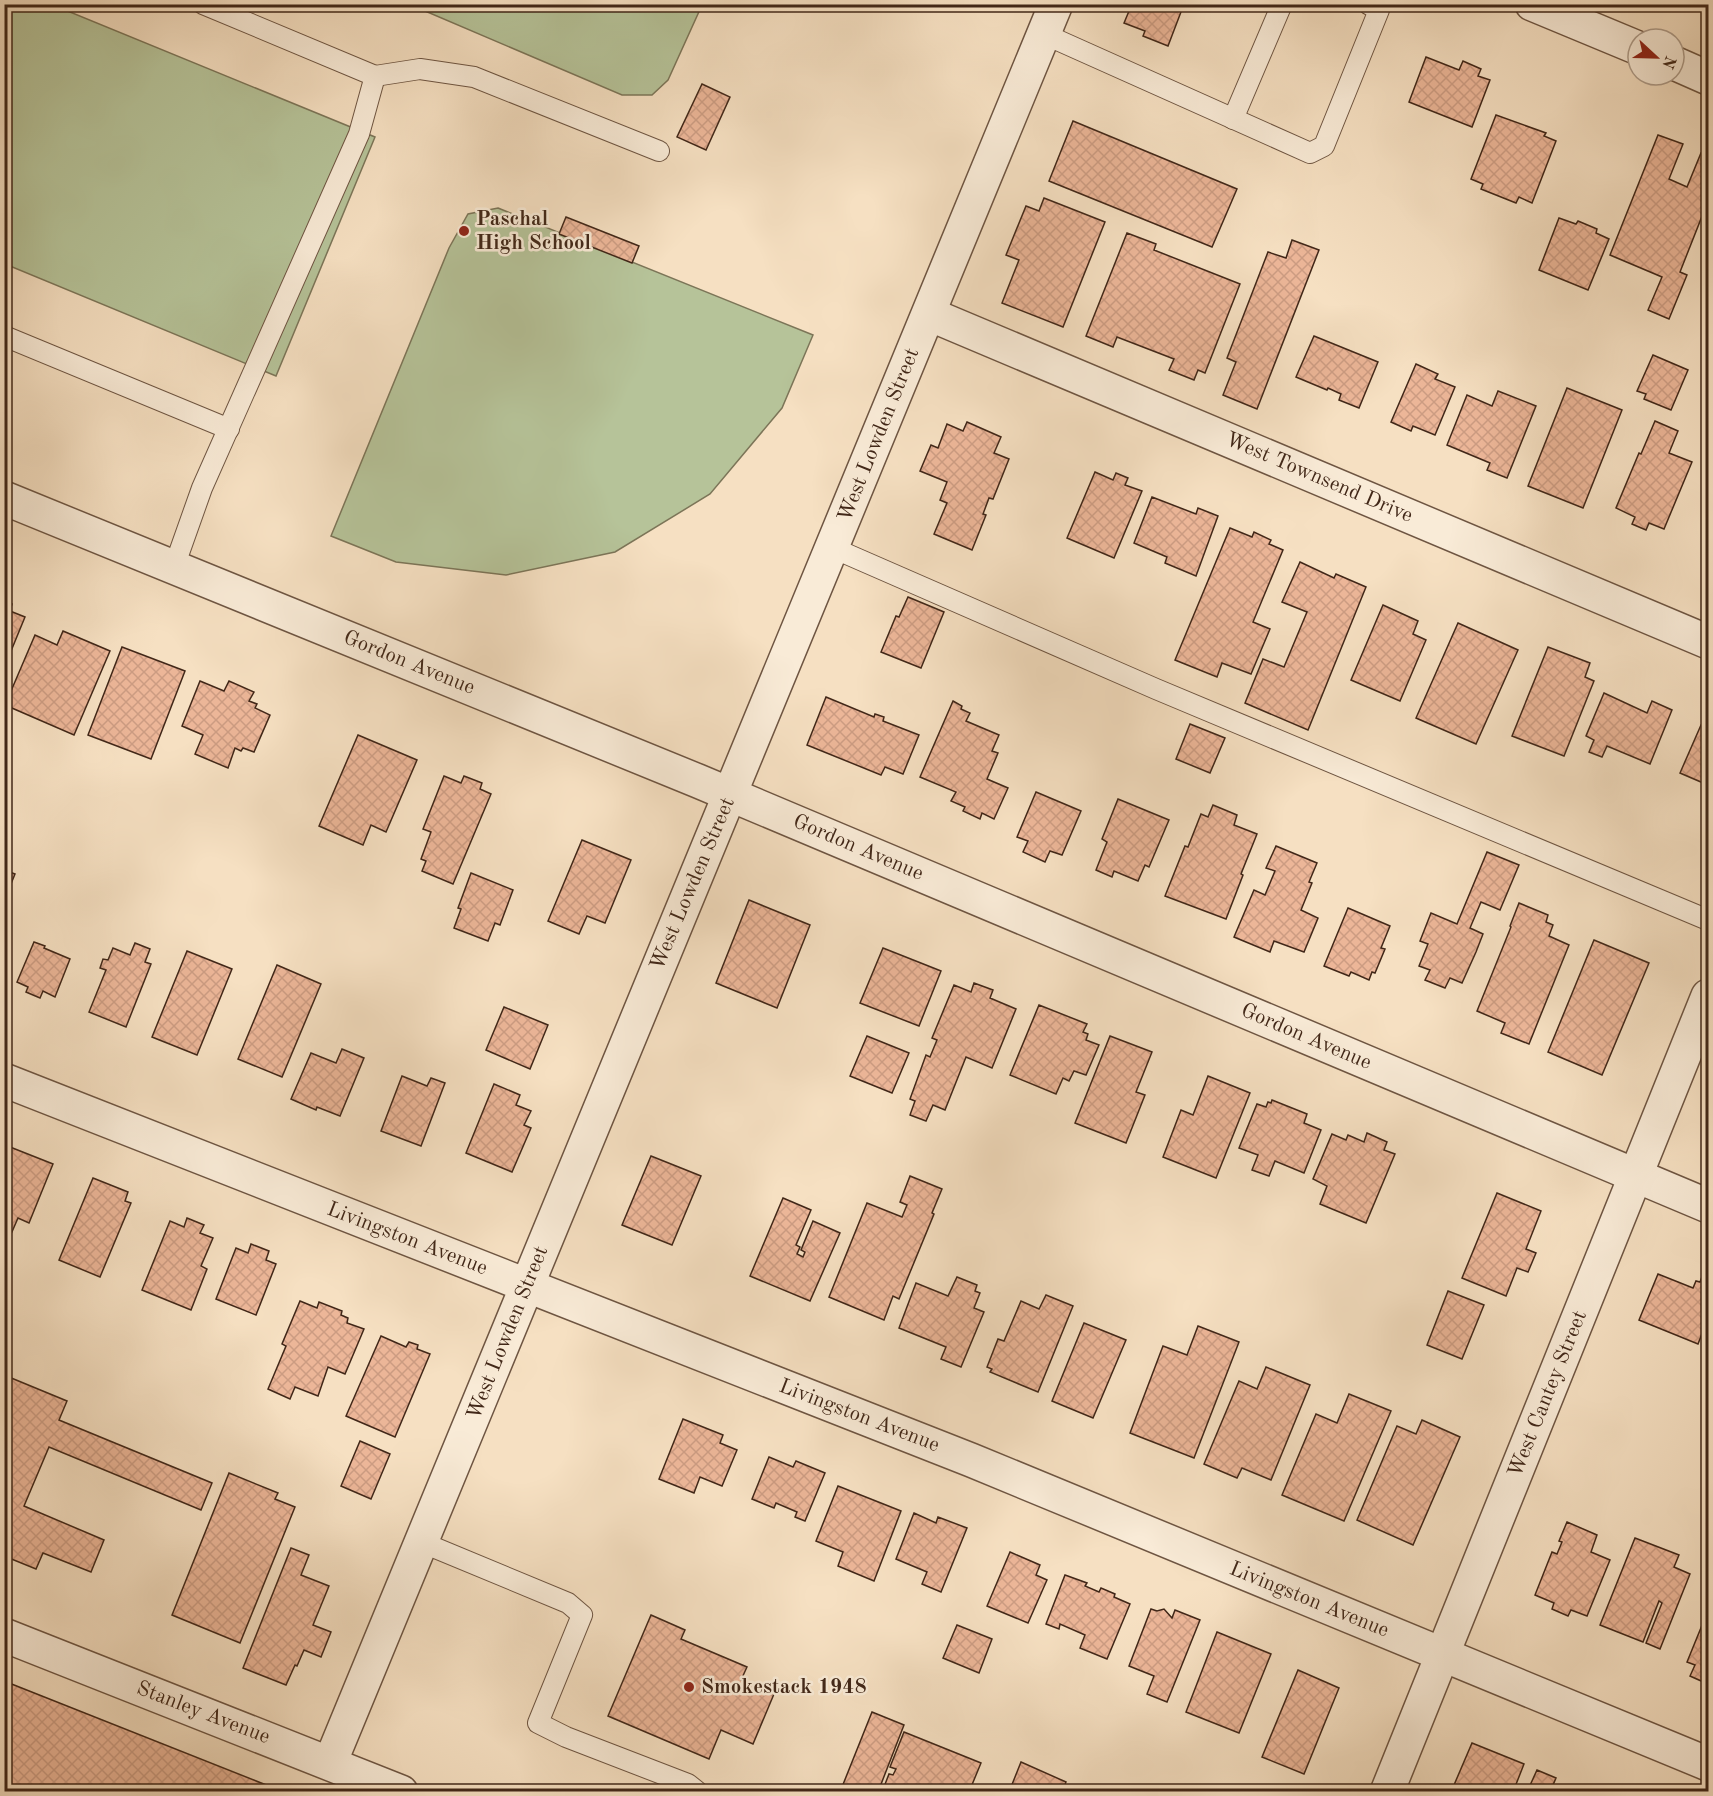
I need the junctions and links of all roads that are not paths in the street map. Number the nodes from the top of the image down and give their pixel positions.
1 (203, 4) edge
2 (1056, 4) edge
3 (1282, 4) edge
4 (1368, 4) edge
5 (1532, 4) edge
6 (1044, 34) junction
7 (1626, 43) edge
8 (1686, 68) edge
9 (375, 76) junction
10 (1708, 78) edge
11 (1233, 119) junction
12 (659, 151) dead end
13 (929, 314) junction
14 (4, 336) edge
15 (229, 429) junction
16 (4, 498) edge
17 (833, 548) junction
18 (174, 567) junction
19 (1708, 642) edge
20 (731, 795) junction
21 (1708, 920) edge
22 (1708, 996) edge
23 (4, 1080) edge
24 (1635, 1176) junction
25 (1708, 1206) edge
26 (527, 1286) junction
27 (421, 1542) junction
28 (4, 1635) edge
29 (1442, 1655) junction
30 (330, 1763) junction
31 (1708, 1764) edge
32 (401, 1791) edge
33 (698, 1791) edge
34 (1387, 1791) edge

1 - 9 lane
2 - 6 street, West Lowden Street
3 - 11 lane
4 - 11 lane
5 - 7 street
6 - 11 lane
6 - 13 street, West Lowden Street
8 - 10 street
9 - 12 lane
9 - 15 lane
13 - 17 street, West Lowden Street
13 - 19 street, West Townsend Drive
14 - 15 lane
15 - 18 lane
16 - 18 street, Gordon Avenue
17 - 20 street, West Lowden Street
17 - 21 lane
18 - 20 street, Gordon Avenue
20 - 24 street, Gordon Avenue
20 - 26 street, West Lowden Street
22 - 24 street, West Cantey Street
23 - 26 street, Livingston Avenue
24 - 25 street, Gordon Avenue
24 - 29 street, West Cantey Street
26 - 27 street, West Lowden Street
26 - 29 street, Livingston Avenue
27 - 30 street, West Lowden Street
27 - 33 lane
28 - 30 street, Stanley Avenue
29 - 31 street, Livingston Avenue
29 - 34 street, West Cantey Street
30 - 32 street, Stanley Avenue

